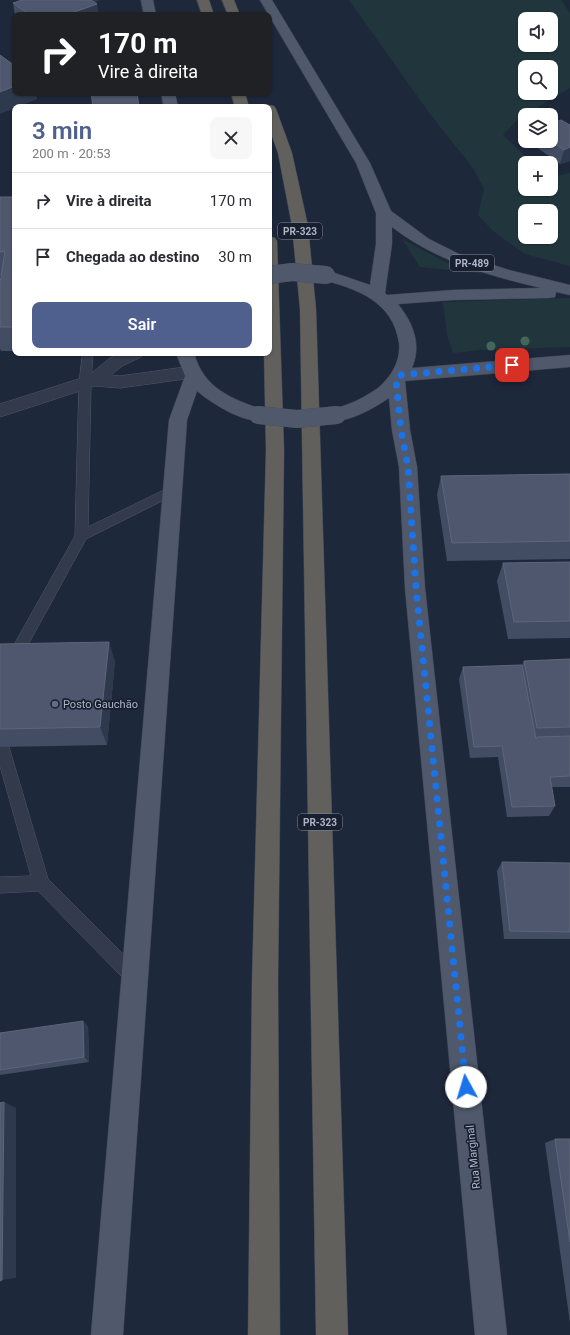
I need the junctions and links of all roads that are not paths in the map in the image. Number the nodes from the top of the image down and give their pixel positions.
1 (147, 0) edge
2 (203, 0) edge
3 (228, 0) edge
4 (266, 0) edge
5 (149, 12) edge
6 (207, 12) edge
7 (233, 12) edge
8 (272, 116) edge
9 (384, 213) junction
10 (272, 275) edge
11 (570, 291) edge
12 (380, 297) junction
13 (272, 345) edge
14 (88, 356) edge
15 (129, 356) edge
16 (186, 356) edge
17 (570, 361) edge
18 (193, 374) junction
19 (398, 378) junction
20 (89, 381) junction
21 (0, 411) edge
22 (172, 491) junction
23 (81, 536) junction
24 (10, 663) edge
25 (2, 747) edge
26 (41, 883) junction
27 (0, 885) edge
28 (134, 977) junction
29 (106, 1335) edge
30 (264, 1335) edge
31 (332, 1335) edge
32 (491, 1335) edge

1 - 5 main road
2 - 6 highway
3 - 7 highway
4 - 9 main road
8 - 31 highway, PR-323
9 - 11 main road, PR-489
9 - 12 main road
10 - 12 main road, bridge
11 - 12 main road, PR-489
12 - 19 main road
13 - 30 highway, PR-323
14 - 20 lane
15 - 20 street
16 - 18 main road
17 - 19 main road
18 - 19 main road, bridge
18 - 20 street
18 - 22 main road
19 - 32 main road, Rua Marginal
20 - 21 street
20 - 23 lane
22 - 23 lane
22 - 28 main road
23 - 24 lane
25 - 26 lane
26 - 27 lane
26 - 28 lane
28 - 29 main road

